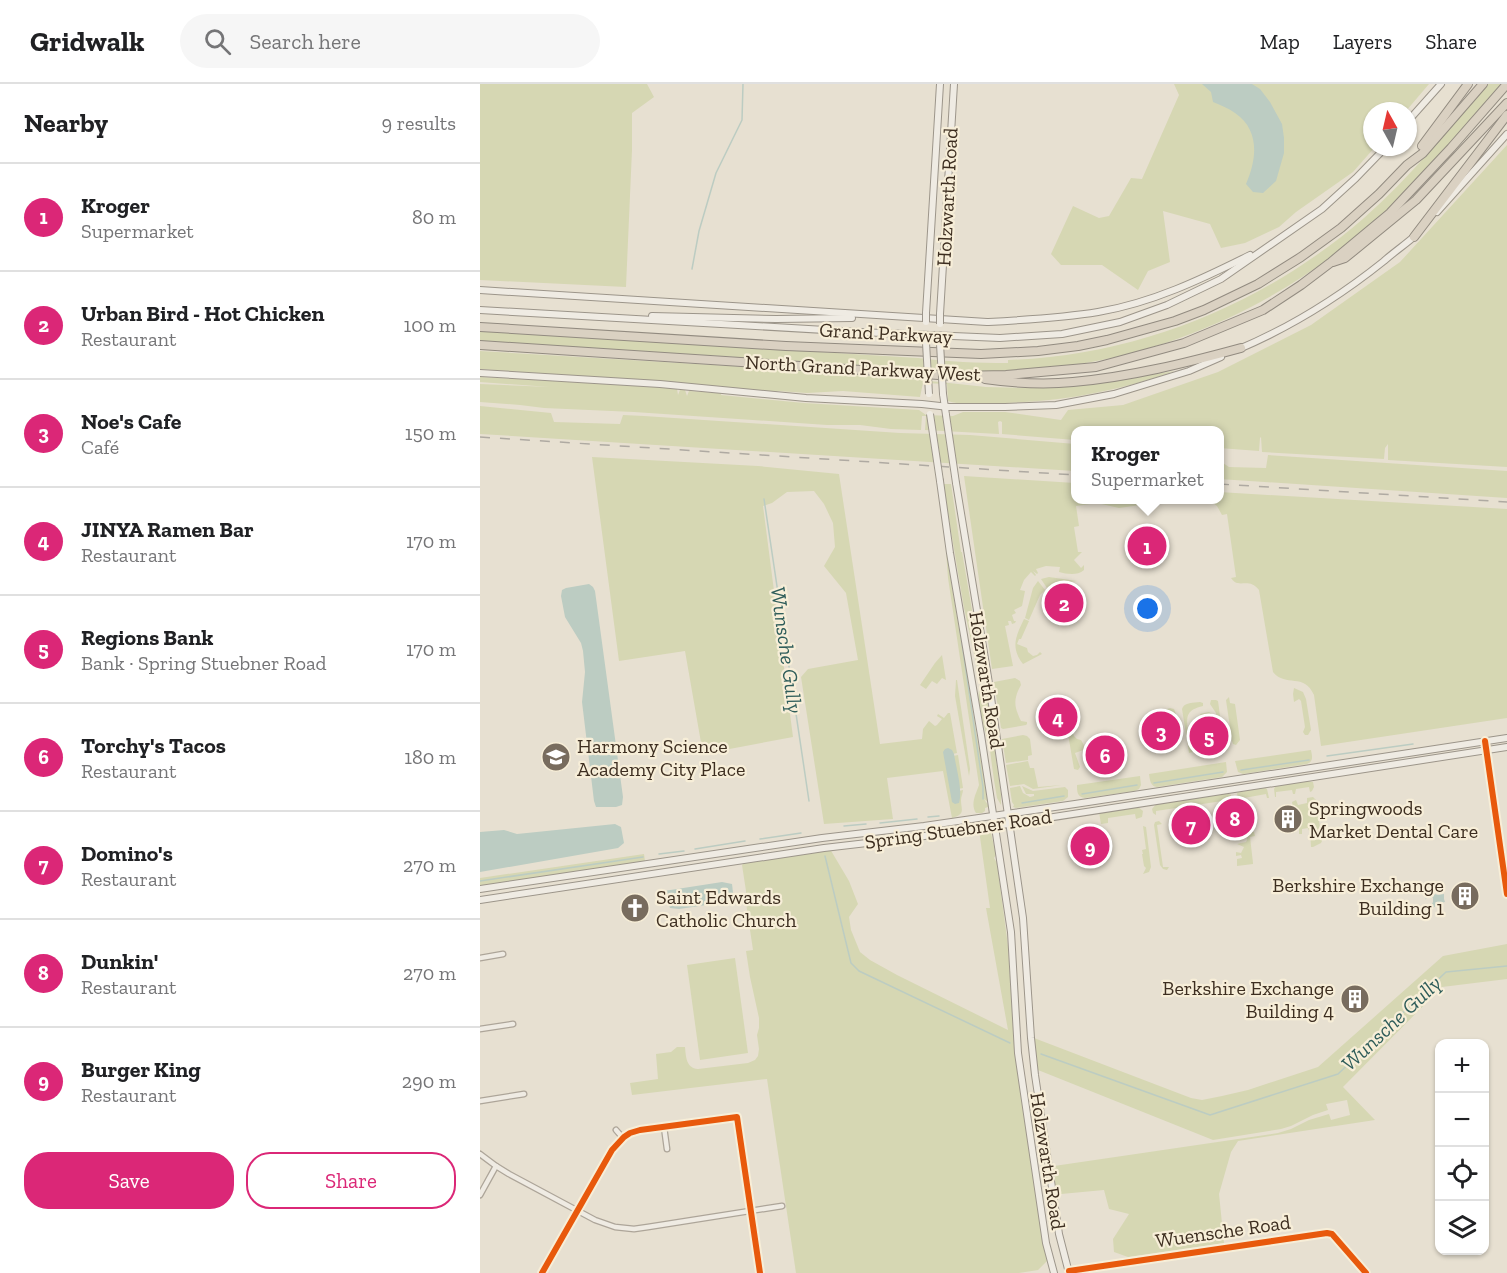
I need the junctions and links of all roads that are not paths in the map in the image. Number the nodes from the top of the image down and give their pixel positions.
1 (940, 84) edge
2 (954, 84) edge
3 (1441, 84) edge
4 (1468, 84) edge
5 (1483, 84) edge
6 (1507, 84) edge
7 (1507, 104) edge
8 (1417, 111) edge
9 (1507, 116) edge
10 (1507, 134) edge
11 (1377, 156) edge
12 (1407, 165) junction
13 (1414, 237) junction
14 (1272, 244) junction
15 (1329, 263) junction
16 (480, 290) edge
17 (480, 310) edge
18 (541, 313) junction
19 (903, 317) junction
20 (480, 327) edge
21 (926, 335) junction
22 (940, 336) junction
23 (480, 345) edge
24 (1241, 348) junction
25 (480, 373) edge
26 (954, 376) junction
27 (930, 405) junction
28 (945, 407) junction
29 (1507, 738) edge
30 (1485, 741) junction
31 (1507, 747) edge
32 (1486, 750) junction
33 (1320, 766) junction
34 (1322, 776) junction
35 (1314, 777) junction
36 (1008, 813) junction
37 (993, 816) junction
38 (1009, 824) junction
39 (995, 826) junction
40 (737, 850) junction
41 (739, 861) junction
42 (650, 864) junction
43 (651, 874) junction
44 (524, 883) junction
45 (480, 890) edge
46 (525, 893) junction
47 (1507, 894) edge
48 (480, 900) edge
49 (503, 954) dead end
50 (480, 958) edge
51 (1013, 976) junction
52 (1027, 976) junction
53 (513, 1024) dead end
54 (480, 1029) edge
55 (524, 1094) dead end
56 (480, 1101) edge
57 (664, 1127) junction
58 (616, 1130) dead end
59 (623, 1138) junction
60 (667, 1149) dead end
61 (480, 1154) edge
62 (496, 1166) junction
63 (480, 1195) edge
64 (782, 1206) dead end
65 (578, 1210) junction
66 (751, 1211) junction
67 (1069, 1272) edge
68 (543, 1273) edge
69 (760, 1273) edge
70 (1054, 1273) edge
71 (1366, 1273) edge

1 - 21 main road, Holzwarth Road, bridge
2 - 22 main road, Holzwarth Road, bridge
3 - 8 main road
4 - 12 highway
5 - 12 highway, North Grand Parkway West
6 - 15 highway, North Grand Parkway West
7 - 15 highway
9 - 13 highway
10 - 13 main road, North Grand Parkway West
11 - 14 main road
12 - 20 highway, North Grand Parkway West
13 - 24 main road, North Grand Parkway West
14 - 19 main road
14 - 22 main road, Grand Parkway
15 - 26 highway, North Grand Parkway West
16 - 19 main road
17 - 18 main road, Grand Parkway
18 - 19 main road
18 - 21 main road, Grand Parkway
21 - 22 main road, Grand Parkway
21 - 27 main road, Holzwarth Road, bridge
22 - 28 main road, Holzwarth Road, bridge
23 - 26 highway, North Grand Parkway West
24 - 26 highway
24 - 28 main road, North Grand Parkway West
25 - 27 main road, North Grand Parkway West
27 - 28 main road, North Grand Parkway West
27 - 37 main road, Holzwarth Road, bridge
28 - 36 main road, Holzwarth Road, bridge
29 - 30 main road, Spring Stuebner Road
30 - 32 street
30 - 33 main road, Spring Stuebner Road
31 - 32 main road, Spring Stuebner Road
32 - 34 main road, Spring Stuebner Road
32 - 47 street
33 - 34 main road
33 - 35 main road
33 - 36 main road, Spring Stuebner Road
34 - 35 main road, Spring Stuebner Road
35 - 38 main road, Spring Stuebner Road
36 - 37 main road, Spring Stuebner Road
36 - 38 main road, Holzwarth Road
37 - 39 main road, Holzwarth Road
37 - 40 main road, Spring Stuebner Road
38 - 39 main road, Spring Stuebner Road
38 - 52 main road, Holzwarth Road
39 - 41 main road, Spring Stuebner Road
39 - 51 main road, Holzwarth Road
40 - 41 main road
40 - 42 main road, Spring Stuebner Road
41 - 43 main road, Spring Stuebner Road
42 - 43 main road
42 - 44 main road, Spring Stuebner Road
43 - 46 main road, Spring Stuebner Road
44 - 45 main road, Spring Stuebner Road
44 - 46 main road
46 - 48 main road, Spring Stuebner Road
49 - 50 street
51 - 52 main road
51 - 70 main road, Holzwarth Road
52 - 67 main road, Holzwarth Road
53 - 54 street
55 - 56 street
57 - 59 street
57 - 60 street
57 - 66 street
58 - 59 street
59 - 65 street
61 - 62 street
62 - 63 street
62 - 65 street
64 - 66 street
65 - 66 street
65 - 68 street
66 - 69 street
67 - 71 street, Wuensche Road

